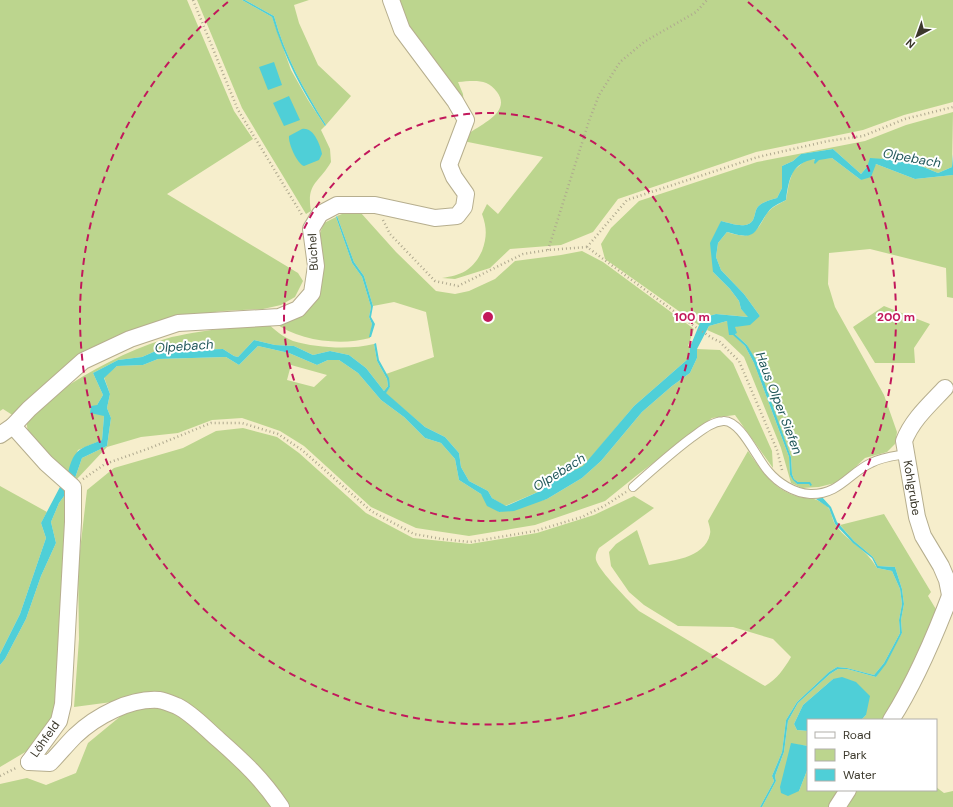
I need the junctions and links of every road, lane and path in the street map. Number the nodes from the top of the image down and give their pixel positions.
1 (193, 0) edge
2 (391, 0) edge
3 (707, 0) edge
4 (953, 107) edge
5 (374, 205) junction
6 (311, 229) junction
7 (587, 247) junction
8 (548, 250) junction
9 (945, 388) dead end
10 (13, 426) junction
11 (0, 435) edge
12 (906, 454) junction
13 (69, 483) junction
14 (633, 487) joint
15 (787, 488) junction
16 (952, 592) edge
17 (895, 714) edge
18 (29, 762) junction
19 (0, 776) edge
20 (847, 791) edge
21 (281, 807) edge
22 (837, 807) edge

1 - 6 path
2 - 5 street, Büchel
3 - 8 path
4 - 7 path
5 - 6 street, Büchel
5 - 8 path
6 - 10 street, Büchel
7 - 8 path
7 - 15 path
9 - 12 street, Kohlgrube
10 - 11 street, Büchel
10 - 13 street
12 - 15 lane
12 - 16 street, Kohlgrube
13 - 14 path
13 - 18 street, Löhfeld
14 - 15 lane
16 - 17 street, Kohlgrube
18 - 19 path
18 - 21 street, Löhfeld
20 - 22 street

